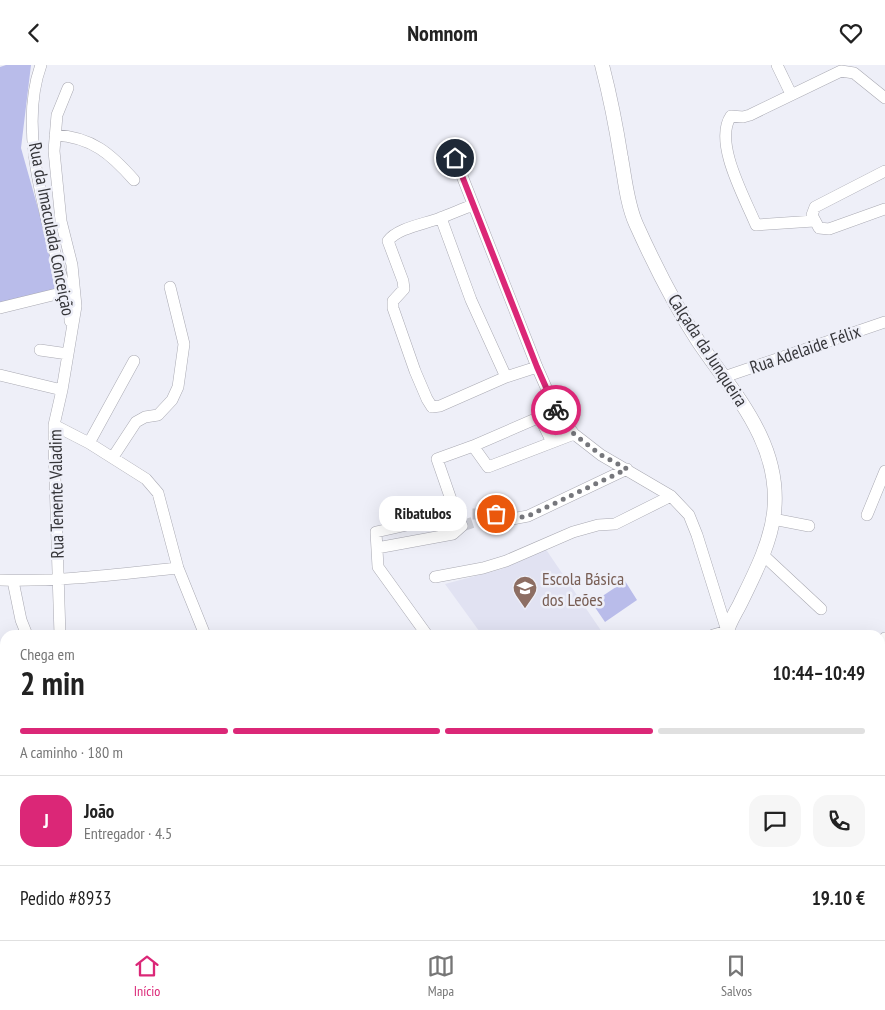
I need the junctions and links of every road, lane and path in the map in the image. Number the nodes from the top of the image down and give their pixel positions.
1 (41, 65) edge
2 (602, 65) edge
3 (777, 65) edge
4 (68, 88) dead end
5 (791, 94) junction
6 (885, 97) edge
7 (55, 135) junction
8 (455, 158) dead end
9 (885, 171) edge
10 (134, 180) dead end
11 (473, 205) junction
12 (885, 209) edge
13 (441, 218) junction
14 (814, 221) junction
15 (170, 287) dead end
16 (65, 292) junction
17 (4, 307) edge
18 (885, 322) edge
19 (71, 335) junction
20 (40, 350) dead end
21 (68, 354) junction
22 (134, 361) dead end
23 (537, 367) junction
24 (0, 375) edge
25 (506, 377) junction
26 (724, 377) junction
27 (62, 390) junction
28 (556, 410) junction
29 (540, 418) junction
30 (54, 425) junction
31 (574, 434) junction
32 (552, 442) junction
33 (89, 443) junction
34 (472, 446) junction
35 (113, 457) junction
36 (627, 469) junction
37 (885, 471) edge
38 (671, 495) junction
39 (456, 514) junction
40 (496, 514) tunnel mouth
41 (867, 515) dead end
42 (773, 519) junction
43 (809, 526) dead end
44 (377, 548) junction
45 (763, 555) junction
46 (178, 568) junction
47 (435, 577) dead end
48 (58, 579) junction
49 (0, 580) edge
50 (12, 581) junction
51 (821, 609) dead end
52 (25, 630) edge
53 (60, 630) edge
54 (203, 630) edge
55 (423, 630) edge
56 (725, 630) edge
57 (727, 630) edge

1 - 16 street, Rua da Imaculada Conceição
2 - 26 street, Calçada da Junqueira
3 - 5 street
4 - 7 street, Rua Tenente Valadim
5 - 6 street
5 - 14 street
7 - 10 street
7 - 19 street, Rua Tenente Valadim
8 - 11 street
9 - 14 street
11 - 13 street
11 - 23 street
12 - 14 street
13 - 25 street
13 - 25 street
15 - 35 street
16 - 17 street
16 - 19 street, Rua da Imaculada Conceição
18 - 26 street, Rua Adelaide Félix
19 - 21 street, Rua Tenente Valadim
20 - 21 street
21 - 27 street, Rua Tenente Valadim
22 - 33 street
23 - 25 street
23 - 28 street
24 - 27 street
26 - 42 street, Calçada da Junqueira
27 - 30 street, Rua Tenente Valadim
28 - 29 street
28 - 31 street
29 - 32 street
29 - 34 street
30 - 33 street
30 - 48 street, Rua Tenente Valadim
31 - 32 street
31 - 36 street
32 - 34 street
33 - 35 street
34 - 39 street
35 - 46 street
36 - 38 street
36 - 40 street
37 - 41 street
38 - 47 street
38 - 56 street
39 - 44 street
39 - 44 street
42 - 43 street
42 - 45 street, Calçada da Junqueira
44 - 55 street
45 - 51 street
45 - 57 street, Calçada da Junqueira
46 - 48 street
46 - 54 street
48 - 50 street
48 - 53 street, Rua Tenente Valadim
49 - 50 street
50 - 52 street

